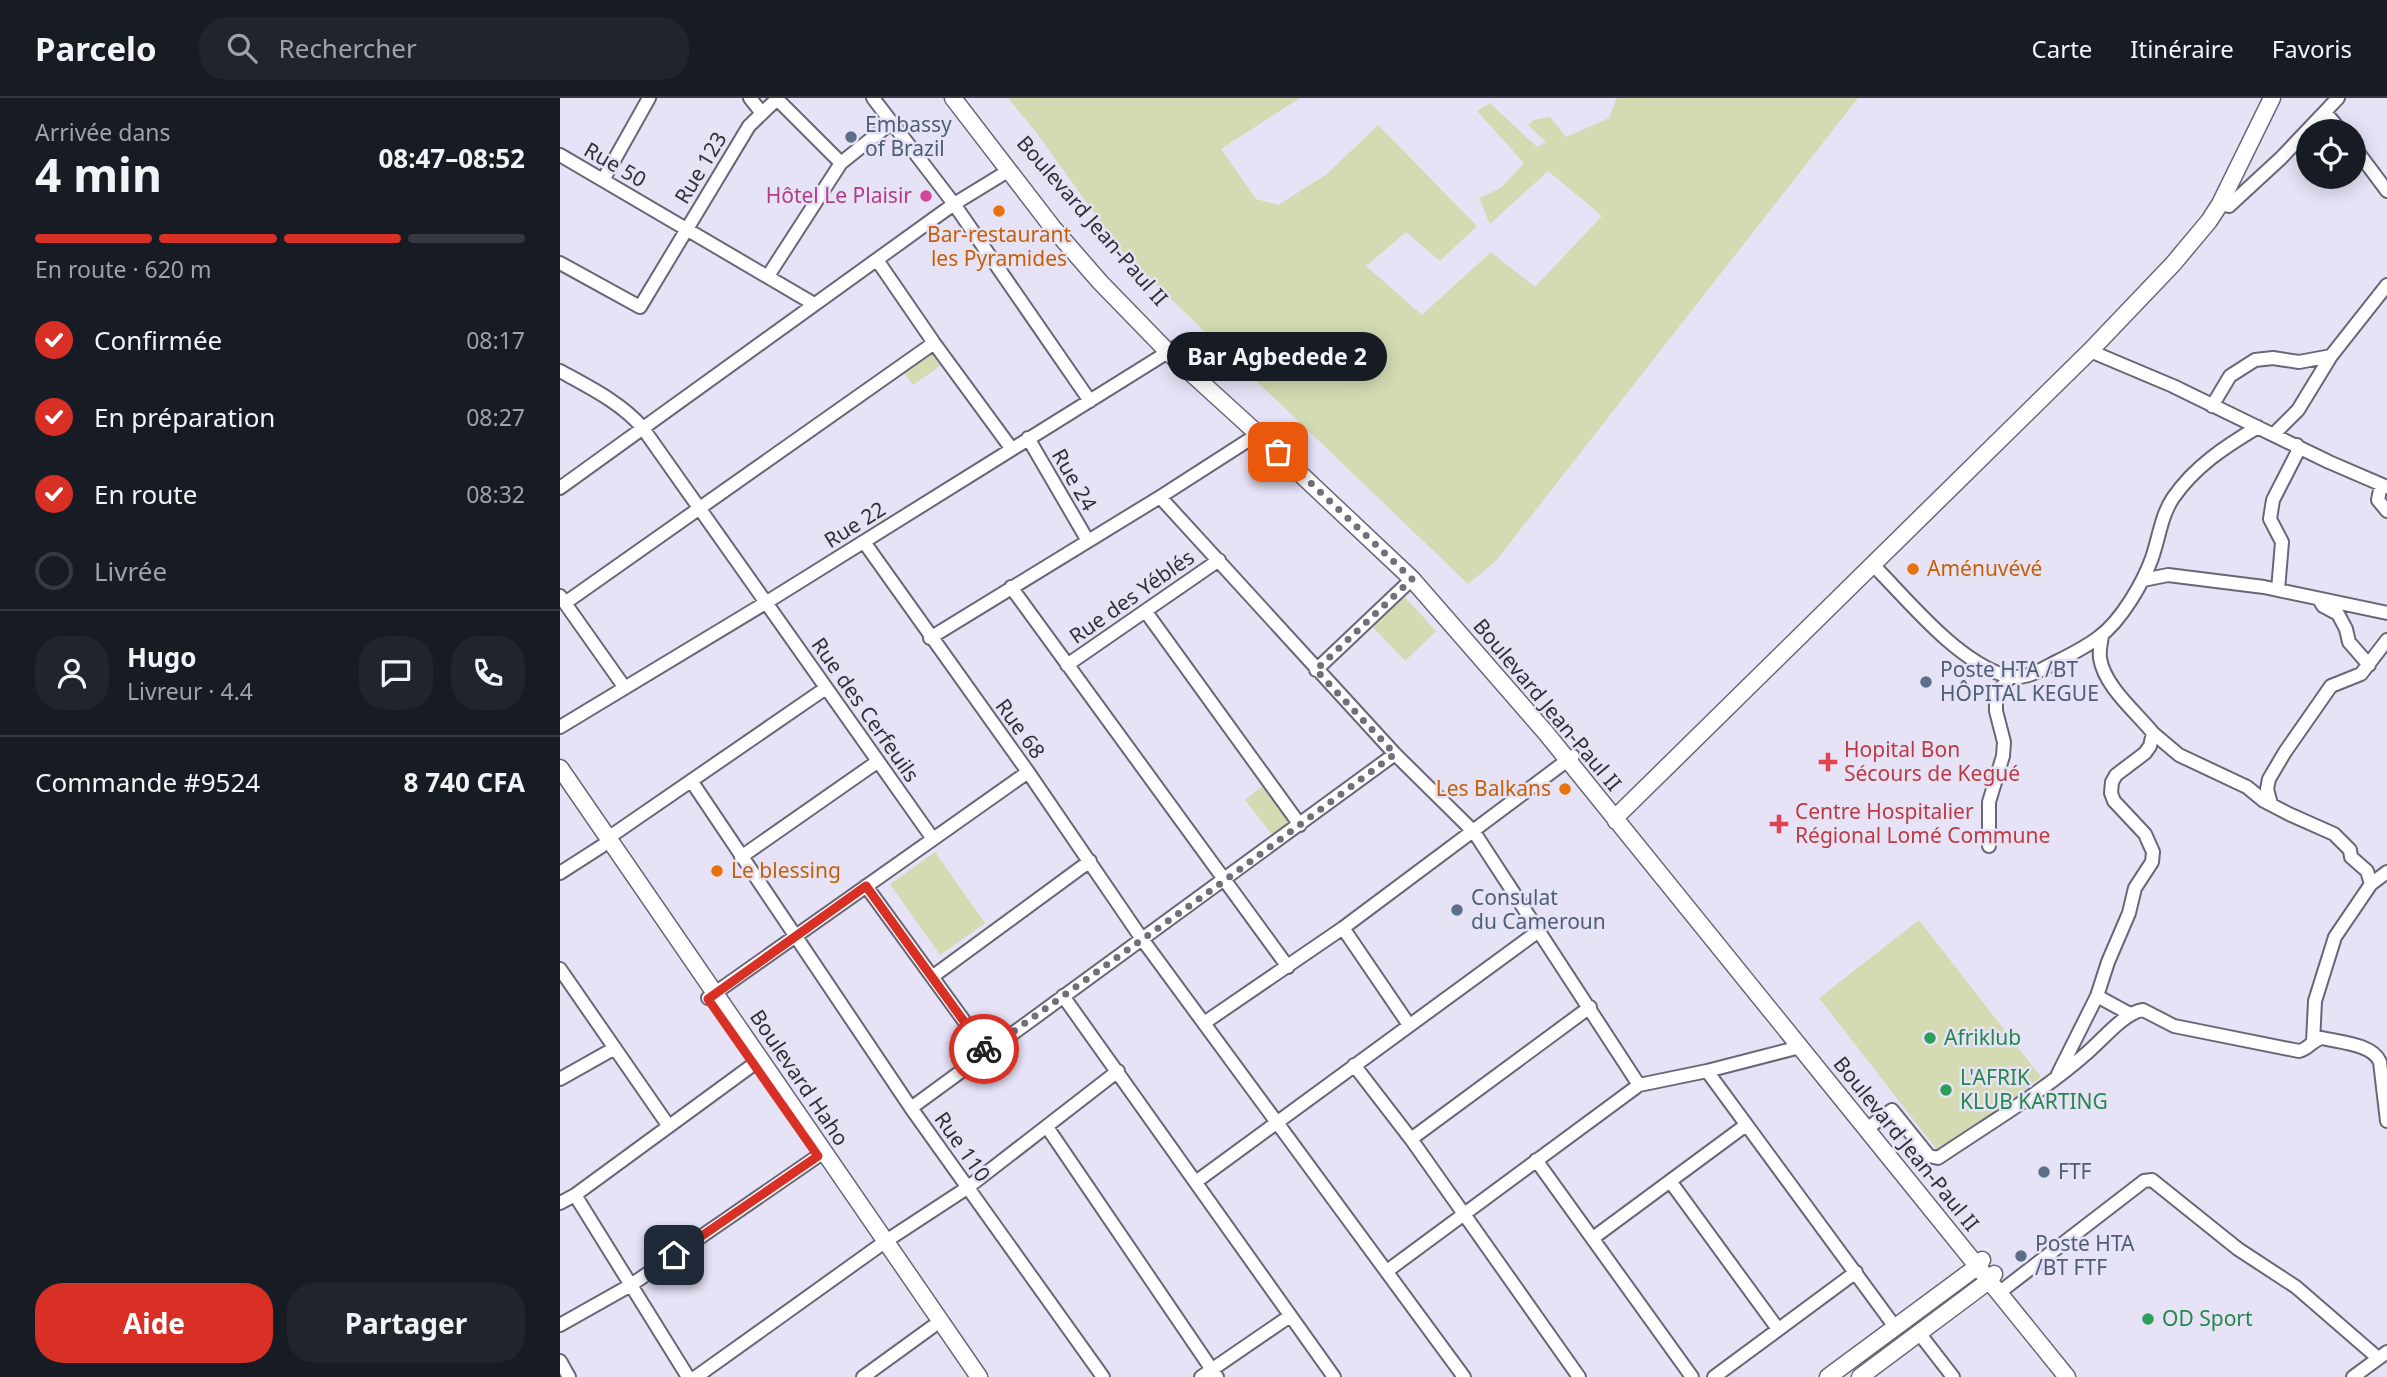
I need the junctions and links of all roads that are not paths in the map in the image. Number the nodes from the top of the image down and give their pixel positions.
1 (649, 98) edge
2 (751, 98) edge
3 (777, 98) edge
4 (873, 98) edge
5 (953, 98) edge
6 (964, 98) edge
7 (2272, 98) edge
8 (2338, 98) edge
9 (761, 112) junction
10 (2325, 112) junction
11 (2331, 119) edge
12 (891, 123) junction
13 (560, 155) edge
14 (841, 163) junction
15 (2366, 163) edge
16 (1008, 171) junction
17 (603, 180) junction
18 (2387, 191) edge
19 (954, 204) junction
20 (2220, 204) junction
21 (688, 229) junction
22 (877, 260) junction
23 (560, 263) edge
24 (768, 276) junction
25 (2387, 285) edge
26 (814, 304) junction
27 (934, 343) junction
28 (1173, 350) junction
29 (2090, 351) junction
30 (2331, 356) junction
31 (560, 371) edge
32 (1090, 401) junction
33 (2212, 406) junction
34 (642, 427) junction
35 (2258, 427) junction
36 (1258, 434) junction
37 (2274, 434) junction
38 (1028, 438) junction
39 (2297, 445) junction
40 (1012, 448) junction
41 (2384, 486) edge
42 (560, 488) edge
43 (1160, 497) junction
44 (700, 510) junction
45 (2387, 511) edge
46 (1088, 541) junction
47 (864, 542) junction
48 (1219, 560) junction
49 (1874, 566) junction
50 (1412, 579) junction
51 (2143, 580) junction
52 (1011, 587) junction
53 (2278, 590) junction
54 (2318, 598) junction
55 (563, 599) edge
56 (767, 602) junction
57 (1146, 612) junction
58 (2387, 613) edge
59 (2102, 636) junction
60 (930, 638) junction
61 (2387, 640) edge
62 (2081, 650) junction
63 (2100, 659) junction
64 (2369, 664) junction
65 (1067, 665) junction
66 (1316, 670) junction
67 (2011, 676) junction
68 (625, 688) junction
69 (826, 688) junction
70 (560, 727) edge
71 (2153, 733) junction
72 (1395, 754) junction
73 (1571, 758) junction
74 (877, 762) junction
75 (560, 768) edge
76 (1028, 772) junction
77 (692, 782) junction
78 (560, 785) edge
79 (2271, 804) junction
80 (1618, 818) junction
81 (1300, 825) junction
82 (1474, 832) junction
83 (933, 839) junction
84 (605, 842) junction
85 (1989, 846) dead end
86 (741, 857) junction
87 (1090, 861) junction
88 (2387, 872) edge
89 (560, 873) edge
90 (1225, 880) junction
91 (2371, 884) junction
92 (866, 886) junction
93 (1343, 928) junction
94 (1540, 930) junction
95 (794, 935) junction
96 (1142, 939) junction
97 (1289, 967) junction
98 (561, 974) edge
99 (932, 977) junction
100 (712, 996) junction
101 (1063, 996) junction
102 (2097, 996) junction
103 (1590, 1007) junction
104 (2130, 1014) junction
105 (1204, 1023) junction
106 (1409, 1025) junction
107 (2313, 1042) junction
108 (1800, 1047) junction
109 (615, 1048) junction
110 (986, 1051) junction
111 (754, 1064) junction
112 (1354, 1065) junction
113 (2384, 1069) edge
114 (1118, 1071) junction
115 (1707, 1071) junction
116 (2056, 1077) junction
117 (560, 1079) edge
118 (1639, 1085) junction
119 (911, 1108) junction
120 (1277, 1121) junction
121 (2387, 1121) edge
122 (668, 1125) junction
123 (1746, 1125) junction
124 (1872, 1125) junction
125 (1046, 1127) junction
126 (1410, 1139) junction
127 (818, 1156) junction
128 (1536, 1160) junction
129 (1197, 1181) junction
130 (1670, 1181) junction
131 (967, 1188) junction
132 (575, 1195) junction
133 (560, 1203) edge
134 (1463, 1214) junction
135 (1593, 1238) junction
136 (882, 1244) junction
137 (1980, 1263) junction
138 (1387, 1270) junction
139 (1856, 1272) junction
140 (1997, 1283) junction
141 (631, 1285) junction
142 (1290, 1315) junction
143 (560, 1325) edge
144 (932, 1327) junction
145 (1895, 1327) junction
146 (1778, 1329) junction
147 (1919, 1334) junction
148 (2382, 1355) edge
149 (560, 1361) edge
150 (1210, 1374) edge
151 (1460, 1376) edge
152 (569, 1377) edge
153 (688, 1377) edge
154 (696, 1377) edge
155 (863, 1377) edge
156 (966, 1377) edge
157 (979, 1377) edge
158 (1103, 1377) edge
159 (1334, 1377) edge
160 (1579, 1377) edge
161 (1692, 1377) edge
162 (1714, 1377) edge
163 (1828, 1377) edge
164 (1860, 1377) edge
165 (1952, 1377) edge
166 (2067, 1377) edge
167 (2076, 1377) edge
168 (2353, 1377) edge

1 - 17 street
2 - 9 street
3 - 9 street, Rue 123
3 - 14 street
4 - 12 street
5 - 16 main road, Boulevard Jean-Paul II
6 - 28 main road, Boulevard Jean-Paul II
7 - 20 main road
8 - 10 street
9 - 21 street, Rue 123
10 - 11 street
10 - 20 street
12 - 14 street
12 - 19 street
13 - 17 street, Rue 50
14 - 24 street
15 - 18 street
16 - 19 street
16 - 28 main road, Boulevard Jean-Paul II
17 - 21 street, Rue 50
19 - 22 street
19 - 32 street
20 - 29 main road
21 - 23 street, Rue 123
21 - 24 street, Rue 50
22 - 26 street
22 - 27 street
24 - 26 street, Rue 50
25 - 30 street
26 - 34 street
27 - 40 street
27 - 44 street
28 - 32 street, Rue 22
28 - 36 main road, Boulevard Jean-Paul II
28 - 73 main road, Boulevard Jean-Paul II
29 - 33 street
29 - 49 main road
30 - 33 street
30 - 37 street
31 - 34 street, Rue des Cerfeuils
32 - 38 street, Rue 22
33 - 35 street
34 - 42 street
34 - 44 street, Rue des Cerfeuils
35 - 37 street
35 - 51 street
36 - 43 street
36 - 50 main road, Boulevard Jean-Paul II
37 - 39 street
38 - 40 street, Rue 22
38 - 46 street, Rue 24
39 - 41 street
39 - 53 street
40 - 47 street, Rue 22
41 - 45 street
43 - 46 street
43 - 48 street
44 - 55 street
44 - 56 street, Rue des Cerfeuils
46 - 52 street
47 - 56 street, Rue 22
47 - 60 street, Rue 68
48 - 57 street, Rue des Yéblés
48 - 66 street
49 - 67 street
49 - 80 main road
50 - 66 street
50 - 73 main road, Boulevard Jean-Paul II
51 - 53 street
51 - 59 street
52 - 60 street
52 - 65 street
53 - 54 street
54 - 58 street
54 - 64 street
55 - 68 street
56 - 68 street, Rue 22
56 - 69 street, Rue des Cerfeuils
57 - 65 street, Rue des Yéblés
57 - 81 street
59 - 62 street
59 - 63 street
60 - 76 street, Rue 68
61 - 64 street
62 - 63 street
62 - 67 street
63 - 71 street
64 - 79 street
65 - 90 street
66 - 72 street
67 - 85 street
68 - 70 street, Rue 22
69 - 74 street, Rue des Cerfeuils
69 - 77 street
71 - 79 street
71 - 102 street
72 - 81 street
72 - 82 street
73 - 80 main road, Boulevard Jean-Paul II
73 - 82 street
74 - 83 street, Rue des Cerfeuils
74 - 86 street
75 - 84 main road, Boulevard Haho
76 - 83 street
76 - 87 street, Rue 68
77 - 84 street
77 - 86 street, Rue 110
78 - 84 main road, Boulevard Haho
79 - 91 street
80 - 108 main road, Boulevard Jean-Paul II
80 - 124 main road, Boulevard Jean-Paul II
81 - 90 street
82 - 93 street
82 - 94 street
83 - 92 street
84 - 89 street
84 - 100 main road, Boulevard Haho
86 - 95 street, Rue 110
87 - 96 street, Rue 68
87 - 99 street
88 - 91 street
90 - 96 street
90 - 97 street
91 - 107 street
92 - 95 street
92 - 99 street
93 - 97 street
93 - 106 street
94 - 103 street
94 - 106 street
95 - 100 street
95 - 119 street, Rue 110
96 - 101 street
96 - 105 street, Rue 68
97 - 105 street
98 - 109 street
99 - 110 street
100 - 111 main road, Boulevard Haho
100 - 136 main road, Boulevard Haho
101 - 110 street
101 - 114 street
102 - 104 street
102 - 116 street
103 - 118 street
103 - 126 street
104 - 107 street
104 - 116 street
105 - 120 street, Rue 68
106 - 112 street
107 - 113 street
108 - 115 street
108 - 137 main road, Boulevard Jean-Paul II
109 - 117 street
109 - 122 street
110 - 119 street
111 - 122 street
111 - 127 main road, Boulevard Haho
112 - 120 street
112 - 126 street
113 - 121 street
114 - 125 street
114 - 129 street
115 - 118 street
115 - 123 street
116 - 124 street
118 - 128 street
119 - 131 street, Rue 110
120 - 129 street
120 - 138 street, Rue 68
122 - 132 street
123 - 130 street
123 - 139 street
124 - 137 main road, Boulevard Jean-Paul II
125 - 131 street
125 - 150 street
126 - 134 street
127 - 136 main road, Boulevard Haho
127 - 141 street
128 - 134 street
128 - 135 street
129 - 142 street
130 - 135 street
130 - 146 street
131 - 136 street
131 - 158 street, Rue 110
132 - 133 street
132 - 141 street
134 - 138 street
134 - 160 street
135 - 161 street
136 - 144 main road, Boulevard Haho
136 - 154 street
136 - 157 main road, Boulevard Haho
137 - 140 main road, Boulevard Jean-Paul II
137 - 145 main road
138 - 151 street, Rue 68
139 - 145 street
139 - 146 street
140 - 147 main road
140 - 148 street
140 - 166 main road, Boulevard Jean-Paul II
140 - 167 main road, Boulevard Jean-Paul II
141 - 143 street
141 - 153 street
142 - 150 street
142 - 159 street
144 - 155 street
144 - 156 main road, Boulevard Haho
145 - 163 main road
146 - 162 street
147 - 164 main road
147 - 165 street
148 - 168 street
149 - 152 street

